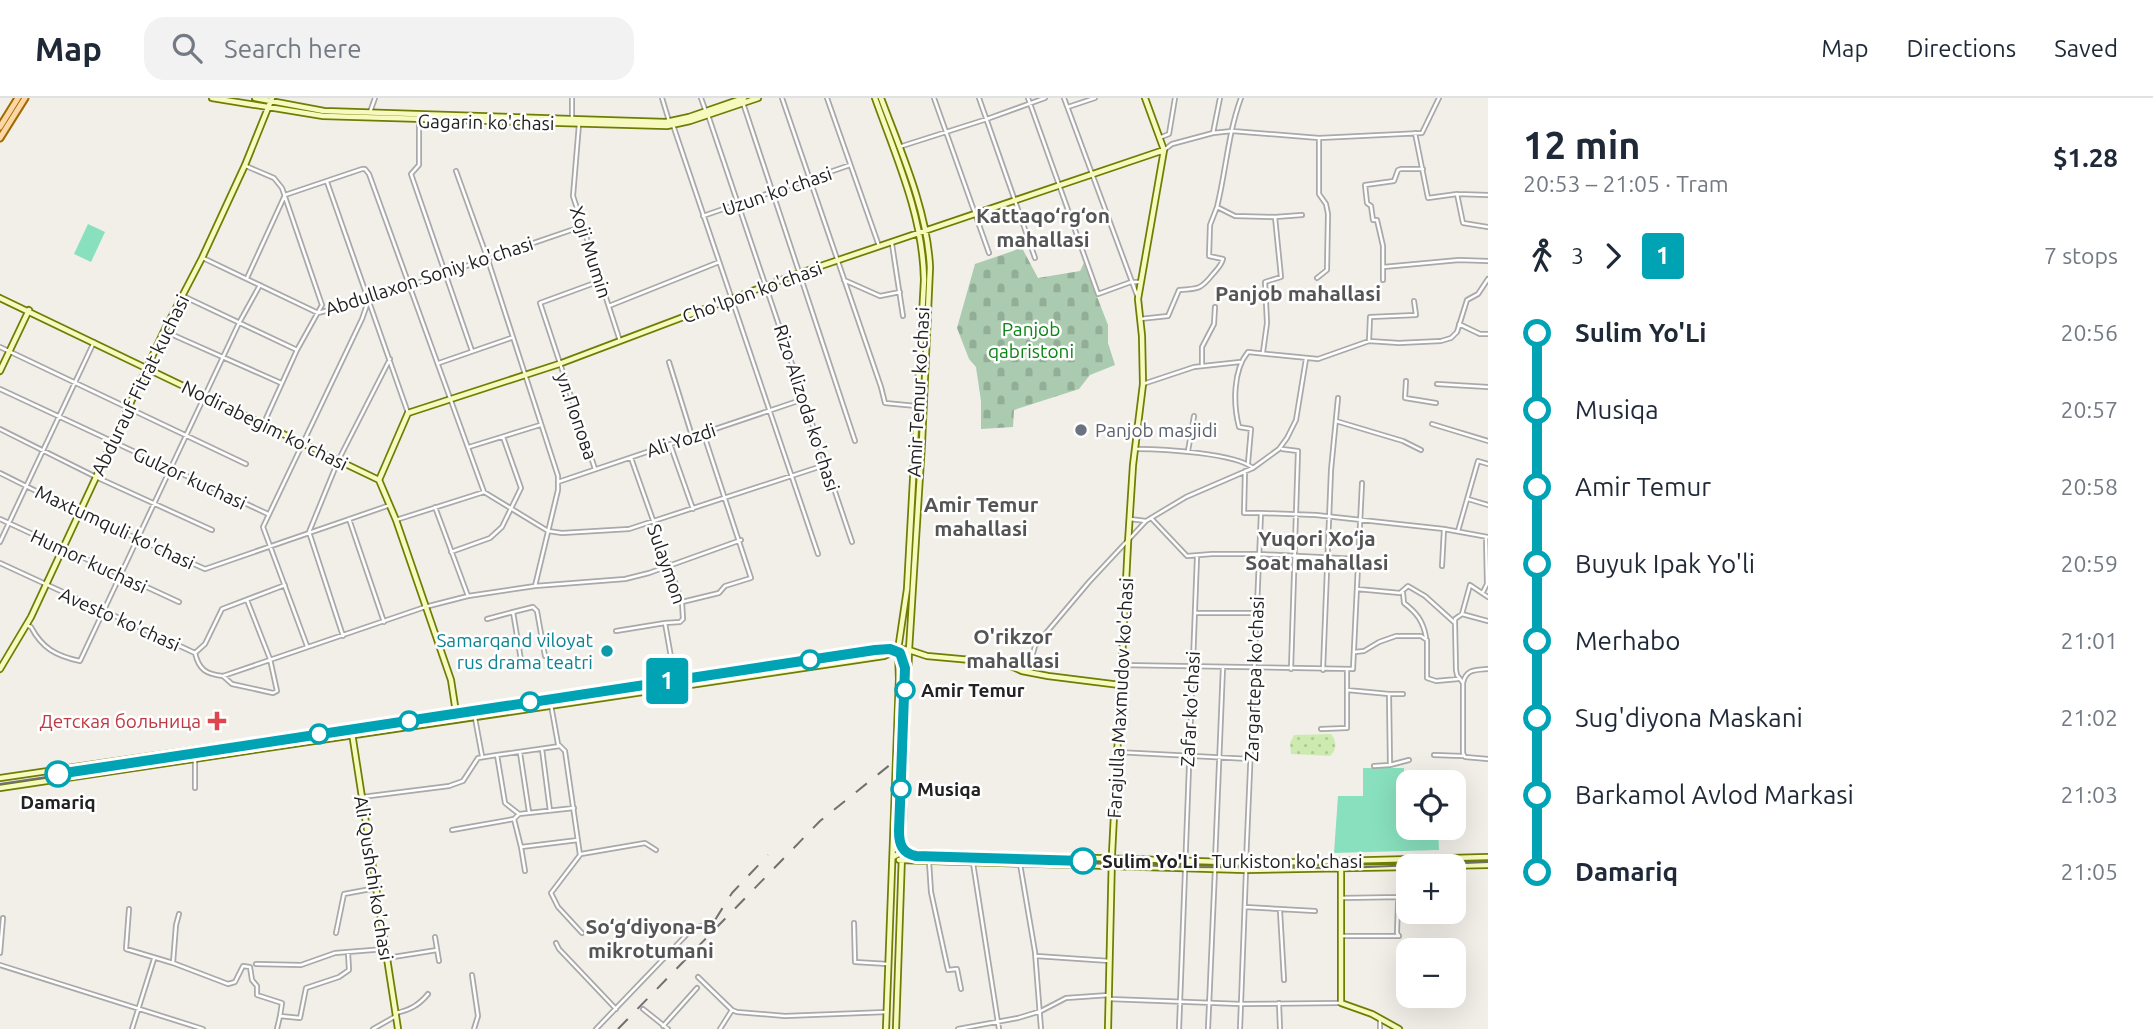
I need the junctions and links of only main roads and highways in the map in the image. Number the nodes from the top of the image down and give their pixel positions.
1 (18, 98) edge
2 (25, 98) edge
3 (212, 98) edge
4 (256, 98) edge
5 (758, 98) edge
6 (875, 98) edge
7 (881, 98) edge
8 (1145, 98) edge
9 (272, 99) edge
10 (741, 100) edge
11 (268, 107) junction
12 (572, 122) junction
13 (0, 127) edge
14 (0, 138) edge
15 (1164, 150) junction
16 (923, 232) junction
17 (0, 298) edge
18 (29, 310) junction
19 (923, 363) junction
20 (148, 369) junction
21 (0, 372) edge
22 (379, 480) junction
23 (898, 649) junction
24 (909, 650) junction
25 (0, 669) edge
26 (1120, 685) junction
27 (457, 711) junction
28 (457, 719) junction
29 (351, 726) junction
30 (352, 734) junction
31 (0, 778) edge
32 (0, 788) edge
33 (902, 852) junction
34 (892, 857) junction
35 (1488, 857) edge
36 (1112, 858) junction
37 (901, 861) junction
38 (1341, 862) junction
39 (1466, 865) edge
40 (1488, 865) edge
41 (1112, 867) junction
42 (1396, 867) edge
43 (1342, 869) junction
44 (398, 1029) edge
45 (886, 1029) edge
46 (896, 1029) edge
47 (1108, 1029) edge
48 (1399, 1029) edge

1 - 13 main road
2 - 14 main road
3 - 11 main road, Gagarin ko'chasi
4 - 9 main road, Gagarin ko'chasi
5 - 10 main road, Gagarin ko'chasi
6 - 16 main road, Amir Temur ko'chasi
7 - 16 main road, Amir Temur ko'chasi
8 - 15 main road
9 - 11 main road, Abdurauf Fitrat kuchasi
9 - 12 main road, Gagarin ko'chasi
10 - 12 main road, Gagarin ko'chasi
11 - 12 main road, Gagarin ko'chasi
11 - 20 main road, Abdurauf Fitrat kuchasi
15 - 16 main road, Cho'lpon ko'chasi
15 - 26 main road, Farajulla Maxmudov ko'chasi
16 - 19 main road, Amir Temur ko'chasi
16 - 22 main road, Cho'lpon ko'chasi
17 - 18 main road, Nodirabegim ko'chasi
18 - 20 main road, Nodirabegim ko'chasi
18 - 21 main road
19 - 23 main road, Amir Temur ko'chasi
19 - 24 main road, Amir Temur ko'chasi
20 - 22 main road, Nodirabegim ko'chasi
20 - 25 main road, Abdurauf Fitrat kuchasi
22 - 27 main road
23 - 24 main road
23 - 27 main road
23 - 28 main road
23 - 34 main road, Amir Temur ko'chasi
24 - 26 main road
24 - 33 main road, Amir Temur ko'chasi
26 - 36 main road, Farajulla Maxmudov ko'chasi
27 - 28 main road
27 - 29 main road
28 - 30 main road
29 - 30 main road, Ali Qushchi ko'chasi
29 - 31 main road
30 - 32 main road
30 - 44 main road, Ali Qushchi ko'chasi
33 - 34 main road, Turkiston ko'chasi
33 - 36 main road, Turkiston ko'chasi
33 - 37 main road, Amir Temur ko'chasi
34 - 37 main road, Turkiston ko'chasi
34 - 45 main road, Amir Temur ko'chasi
35 - 38 main road, Turkiston ko'chasi
36 - 38 main road, Turkiston ko'chasi
36 - 41 main road, Farajulla Maxmudov ko'chasi
37 - 41 main road, Turkiston ko'chasi
37 - 46 main road, Amir Temur ko'chasi
38 - 43 main road
39 - 40 main road
41 - 43 main road, Turkiston ko'chasi
41 - 47 main road, Farajulla Maxmudov ko'chasi
42 - 43 main road, Turkiston ko'chasi
43 - 48 main road

